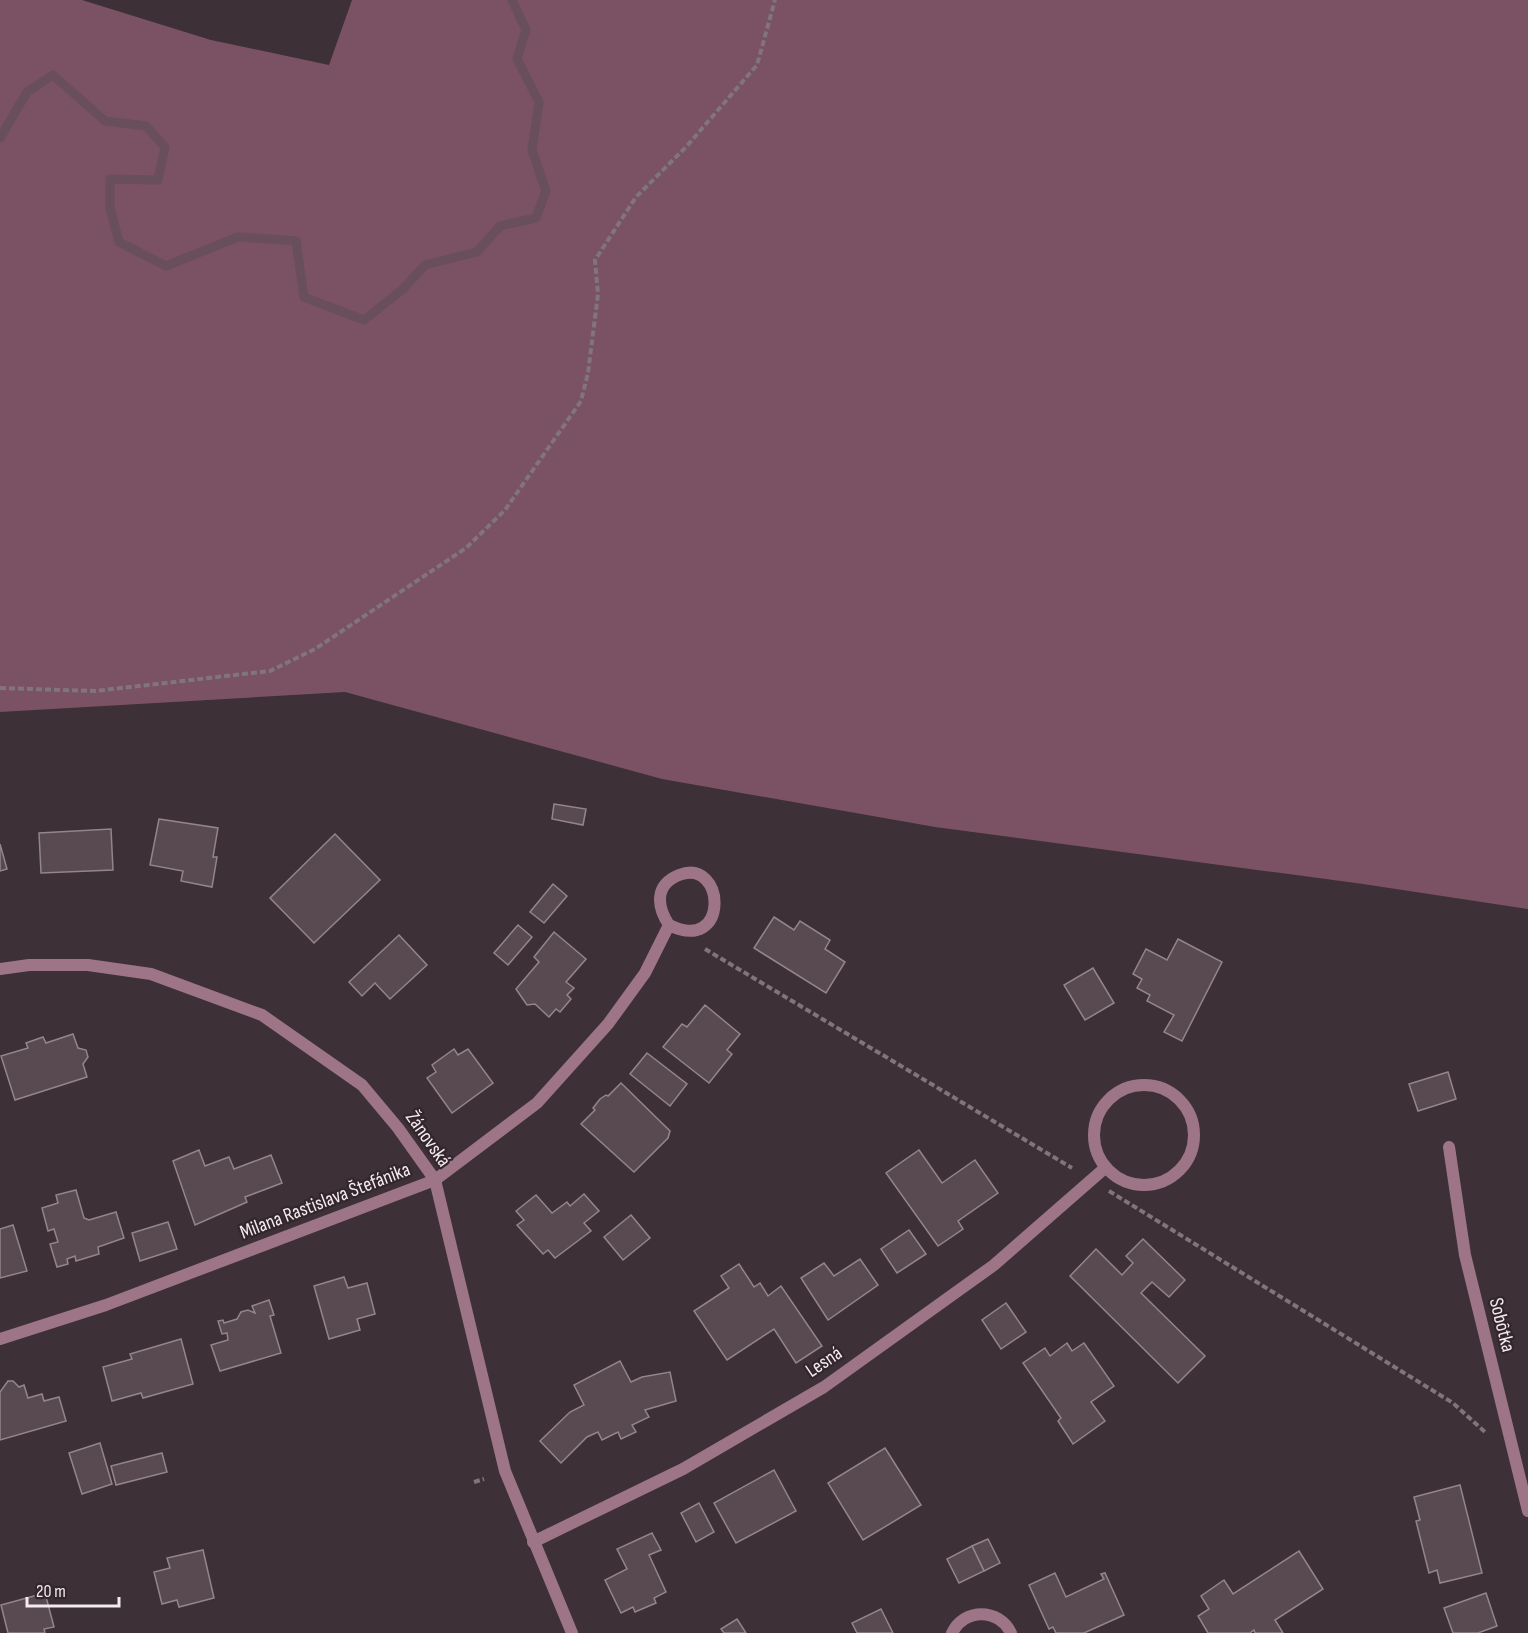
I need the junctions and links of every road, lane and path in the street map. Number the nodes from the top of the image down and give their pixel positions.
1 (775, 0) edge
2 (0, 688) edge
3 (669, 925) junction
4 (688, 930) junction
5 (0, 969) edge
6 (1449, 1147) dead end
7 (1105, 1168) junction
8 (435, 1180) junction
9 (1092, 1180) junction
10 (0, 1339) edge
11 (1494, 1440) dead end
12 (1528, 1511) edge
13 (533, 1542) junction
14 (572, 1633) edge
15 (952, 1633) edge
16 (1011, 1633) edge

1 - 2 path
3 - 4 street
3 - 4 street
3 - 8 street, Milana Rastislava Štefánika
4 - 9 path
5 - 8 street, Žánovská
6 - 12 street, Sobôtka
7 - 7 street
7 - 9 street, Lesná
8 - 10 street, Milana Rastislava Štefánika
8 - 13 street, Žánovská
9 - 11 path
9 - 13 street, Lesná
13 - 14 street, Žánovská
15 - 16 street

